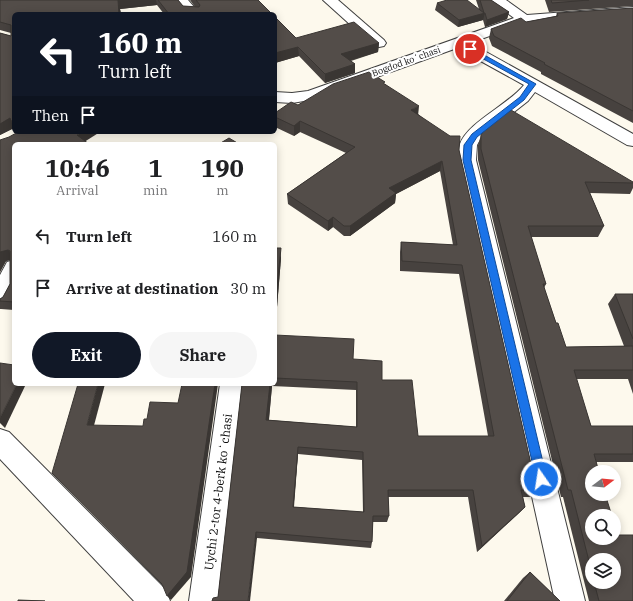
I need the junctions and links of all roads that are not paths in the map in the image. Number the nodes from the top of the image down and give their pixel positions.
1 (181, 0) edge
2 (330, 0) edge
3 (497, 0) edge
4 (633, 11) edge
5 (191, 12) edge
6 (609, 12) junction
7 (524, 19) junction
8 (633, 22) edge
9 (457, 42) junction
10 (379, 43) edge
11 (533, 84) junction
12 (277, 97) edge
13 (633, 141) edge
14 (12, 272) edge
15 (0, 299) edge
16 (232, 386) edge
17 (0, 441) edge
18 (155, 601) edge
19 (204, 601) edge
20 (570, 601) edge

1 - 5 street
2 - 10 street
3 - 7 street
4 - 6 street, Bogdod koʻchasi
6 - 7 street, Bogdod koʻchasi
6 - 8 street
7 - 9 street, Bogdod koʻchasi
9 - 11 street
9 - 12 street, Bogdod koʻchasi
11 - 13 street
11 - 20 street
14 - 15 street
16 - 19 street, Uychi 2-tor 4-berk koʻchasi
17 - 18 street

